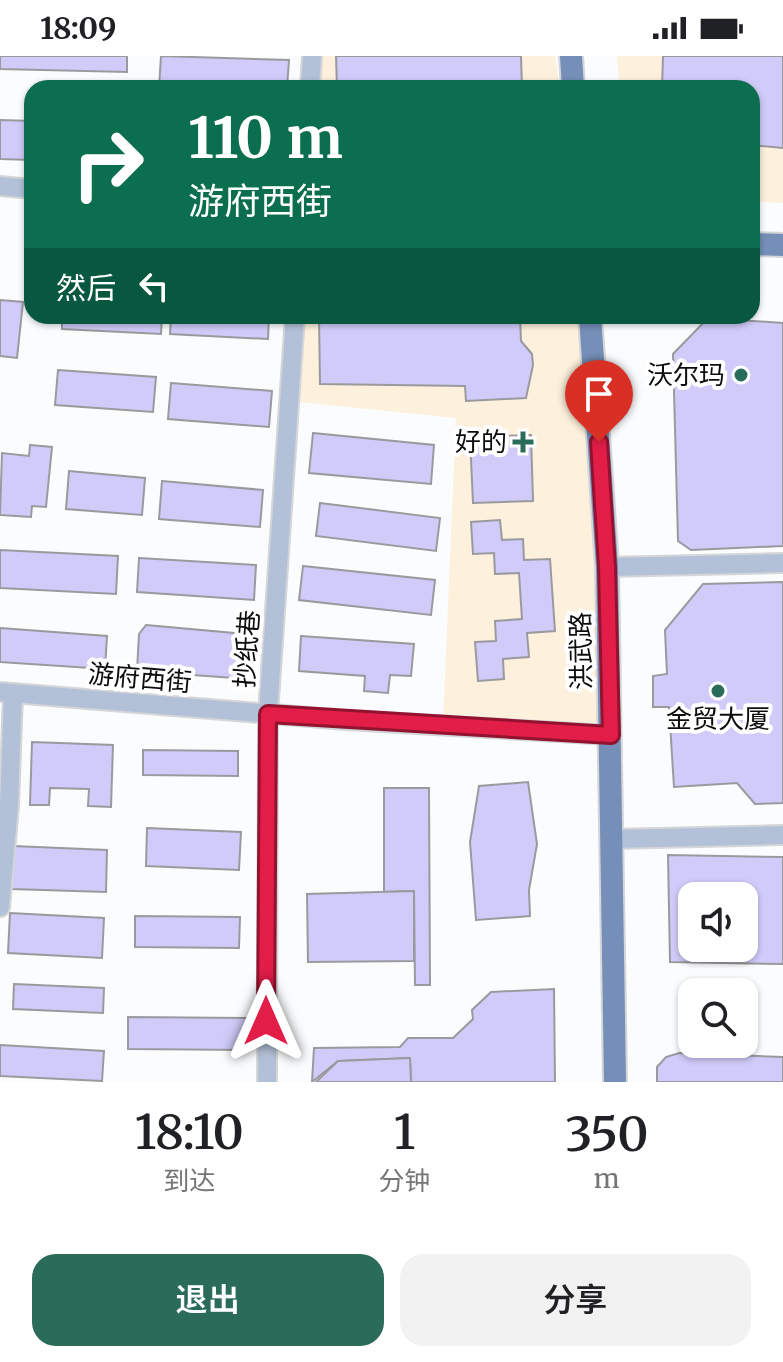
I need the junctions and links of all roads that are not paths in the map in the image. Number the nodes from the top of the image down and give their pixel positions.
1 (312, 56) edge
2 (571, 56) edge
3 (310, 80) edge
4 (572, 80) edge
5 (0, 186) edge
6 (24, 188) edge
7 (760, 244) edge
8 (783, 245) edge
9 (294, 324) edge
10 (591, 324) edge
11 (783, 563) edge
12 (607, 567) junction
13 (6, 693) edge
14 (268, 714) junction
15 (611, 735) junction
16 (783, 835) edge
17 (613, 839) junction
18 (0, 907) edge
19 (267, 1082) edge
20 (615, 1082) edge

1 - 3 street
2 - 4 main road
5 - 6 street
7 - 8 main road
9 - 14 street, 抄纸巷
10 - 12 main road, 洪武路
11 - 12 street
12 - 15 main road, 洪武路
13 - 14 street, 游府西街
13 - 18 street
14 - 15 street, 游府西街
14 - 19 street, 抄纸巷
15 - 17 main road, 洪武路
16 - 17 street
17 - 20 main road, 洪武路

